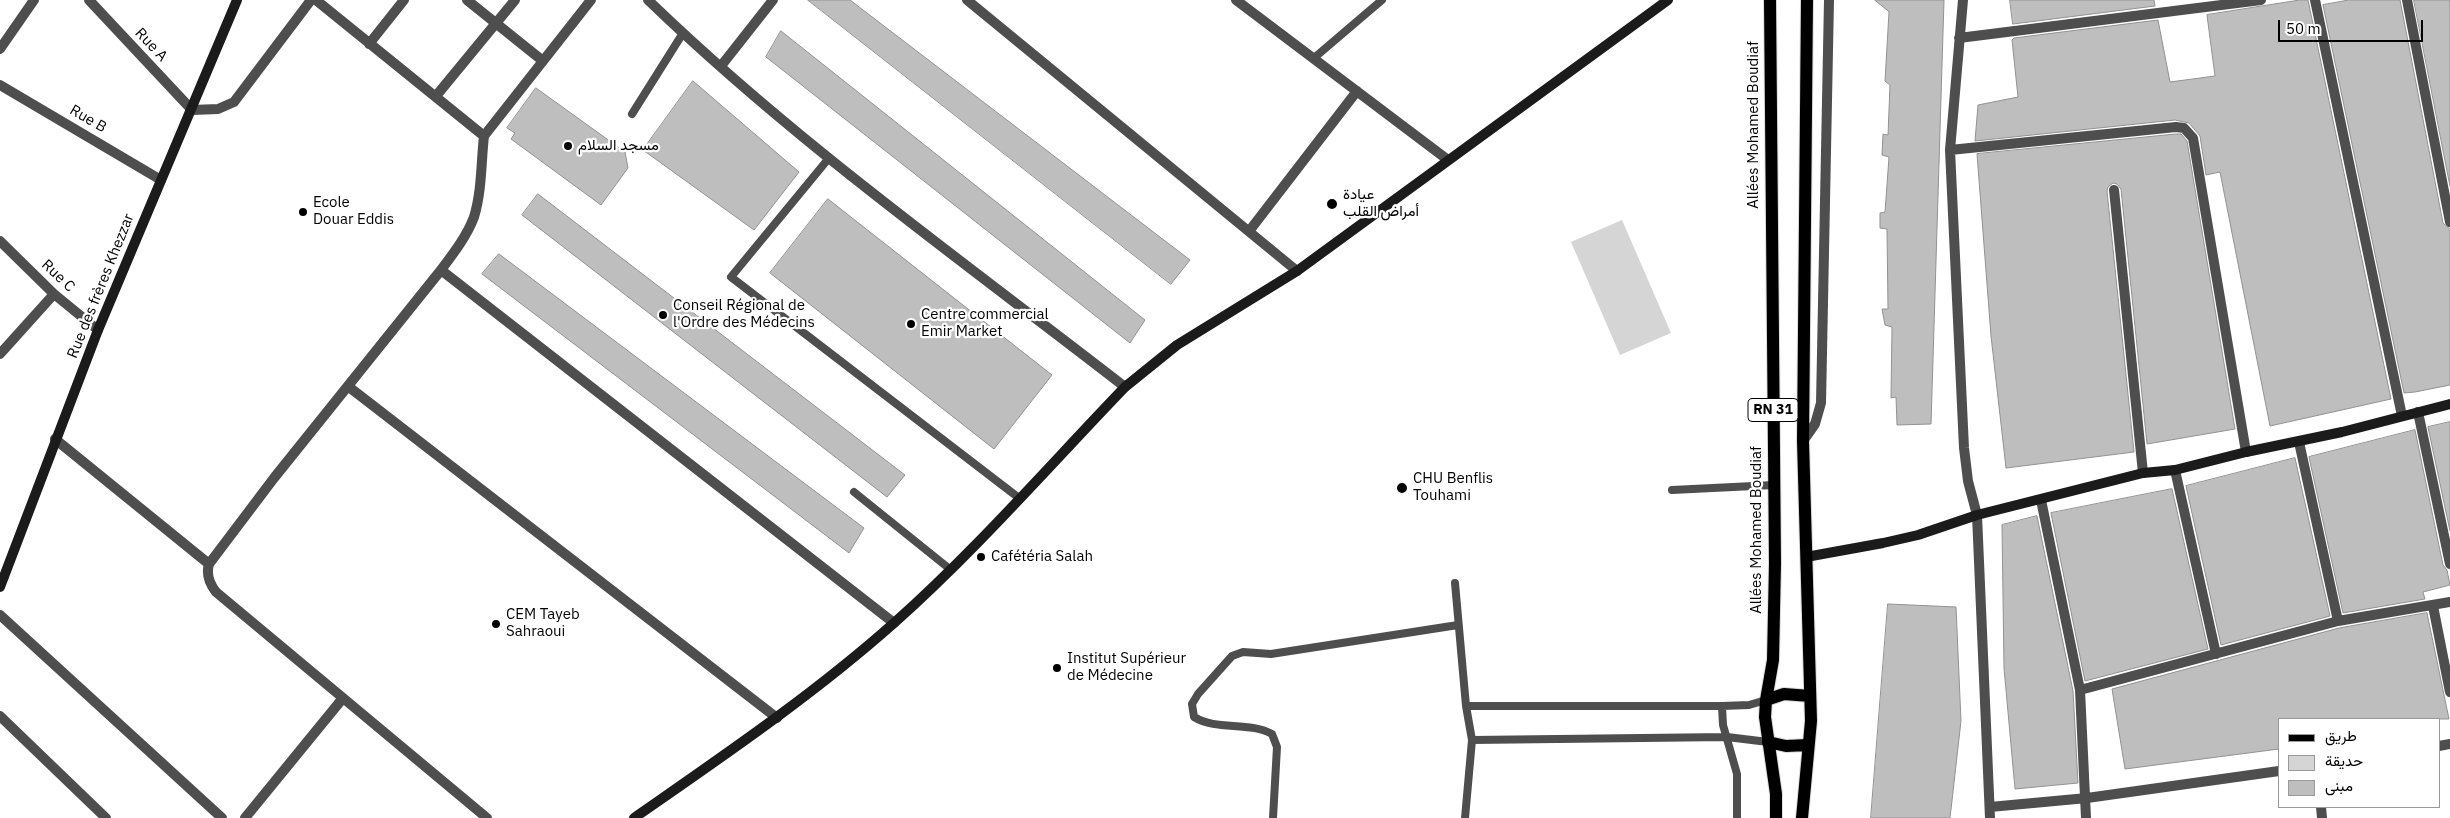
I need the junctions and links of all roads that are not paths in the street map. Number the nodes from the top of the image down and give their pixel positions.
1 (34, 0) edge
2 (89, 0) edge
3 (237, 0) edge
4 (310, 0) edge
5 (316, 0) edge
6 (404, 0) edge
7 (467, 0) edge
8 (515, 0) edge
9 (591, 0) edge
10 (648, 0) edge
11 (774, 0) edge
12 (967, 0) edge
13 (1236, 0) edge
14 (1382, 0) edge
15 (1668, 0) edge
16 (1770, 0) edge
17 (1807, 0) edge
18 (1829, 0) edge
19 (1963, 0) edge
20 (2261, 0) edge
21 (2315, 0) edge
22 (2407, 0) edge
23 (496, 24) junction
24 (682, 33) junction
25 (1959, 38) junction
26 (369, 44) junction
27 (0, 49) edge
28 (1314, 58) junction
29 (543, 61) junction
30 (721, 66) junction
31 (0, 85) edge
32 (1357, 91) junction
33 (436, 96) junction
34 (192, 110) junction
35 (632, 114) dead end
36 (484, 136) junction
37 (1950, 150) junction
38 (829, 158) junction
39 (1448, 160) junction
40 (161, 180) junction
41 (2114, 190) dead end
42 (2450, 222) edge
43 (1250, 230) junction
44 (0, 241) edge
45 (441, 270) junction
46 (1298, 271) junction
47 (54, 294) junction
48 (98, 330) junction
49 (0, 354) edge
50 (349, 387) junction
51 (1125, 387) junction
52 (2450, 404) edge
53 (2418, 412) junction
54 (2402, 416) junction
55 (55, 439) junction
56 (1803, 441) junction
57 (2299, 442) junction
58 (2246, 452) junction
59 (2175, 470) junction
60 (2143, 474) junction
61 (1774, 485) junction
62 (1672, 490) dead end
63 (854, 492) dead end
64 (1019, 498) junction
65 (2041, 500) junction
66 (1977, 515) junction
67 (1806, 557) junction
68 (209, 564) junction
69 (2450, 564) edge
70 (950, 570) junction
71 (1455, 583) dead end
72 (0, 587) edge
73 (2450, 602) edge
74 (2433, 606) junction
75 (0, 615) edge
76 (2338, 621) junction
77 (894, 623) junction
78 (1458, 625) junction
79 (2216, 654) junction
80 (2080, 690) junction
81 (2450, 692) edge
82 (1810, 696) junction
83 (343, 698) junction
84 (1766, 700) junction
85 (1466, 706) junction
86 (1722, 706) junction
87 (0, 716) edge
88 (777, 718) junction
89 (1727, 737) junction
90 (1472, 740) junction
91 (1768, 742) junction
92 (1808, 745) junction
93 (2278, 771) edge
94 (2087, 798) junction
95 (1990, 807) junction
96 (106, 818) edge
97 (222, 818) edge
98 (245, 818) edge
99 (487, 818) edge
100 (634, 818) edge
101 (1273, 818) edge
102 (1464, 818) edge
103 (1737, 818) edge
104 (1776, 818) edge
105 (1802, 818) edge
106 (1990, 818) edge
107 (2086, 818) edge

1 - 27 street
2 - 34 street, Rue A
3 - 34 street, Rue des frères Khezzar
4 - 34 street
5 - 26 street
6 - 26 street
7 - 23 street
8 - 23 street
9 - 29 street
10 - 24 street
11 - 30 street
12 - 43 street
13 - 28 street
14 - 28 lane
15 - 39 street
16 - 61 main road, Allées Mohamed Boudiaf / RN 31
17 - 56 main road, RN 31
18 - 56 street
19 - 25 street
20 - 25 street
21 - 54 street
22 - 42 street
23 - 29 street
23 - 33 street
24 - 30 street
24 - 35 lane
25 - 37 street
26 - 33 street
28 - 32 street
29 - 36 street
30 - 38 street
31 - 40 street, Rue B
32 - 39 street
32 - 43 street
33 - 36 street
34 - 40 street, Rue des frères Khezzar
36 - 45 street
37 - 58 street
37 - 66 street
38 - 51 street
38 - 64 lane
39 - 46 street
40 - 48 street, Rue des frères Khezzar
41 - 60 street
43 - 46 street
44 - 47 street, Rue C
45 - 50 street
45 - 77 street
46 - 51 street
47 - 48 street, Rue C
47 - 49 street
48 - 55 street, Rue des frères Khezzar
50 - 68 street
50 - 88 street
51 - 64 street
52 - 53 street
53 - 54 street
53 - 69 street
54 - 57 street
55 - 68 street
55 - 72 street, Rue des frères Khezzar
56 - 67 main road, RN 31
57 - 58 street
57 - 76 street
58 - 59 street
59 - 60 street
59 - 79 street
60 - 65 street
61 - 62 lane
61 - 84 main road, Allées Mohamed Boudiaf / RN 31
63 - 70 lane
64 - 70 street
65 - 66 street
65 - 80 street
66 - 67 street
66 - 95 street
67 - 82 main road, RN 31
68 - 83 street
70 - 77 street
71 - 78 lane
73 - 74 street
74 - 76 street
74 - 81 street
75 - 97 street
76 - 79 street
77 - 88 street
78 - 85 lane
78 - 101 lane
79 - 80 street
80 - 94 street
82 - 84 main road
82 - 92 main road, RN 31
83 - 98 street
83 - 99 street
84 - 86 lane
84 - 91 main road, Allées Mohamed Boudiaf / RN 31
85 - 86 lane
85 - 90 lane
86 - 89 lane
87 - 96 street
88 - 100 street
89 - 90 lane
89 - 91 lane
89 - 103 lane
90 - 102 lane
91 - 92 main road
91 - 104 main road, Allées Mohamed Boudiaf / RN 31
92 - 105 main road, RN 31
93 - 94 street
94 - 95 street
94 - 107 street
95 - 106 street

